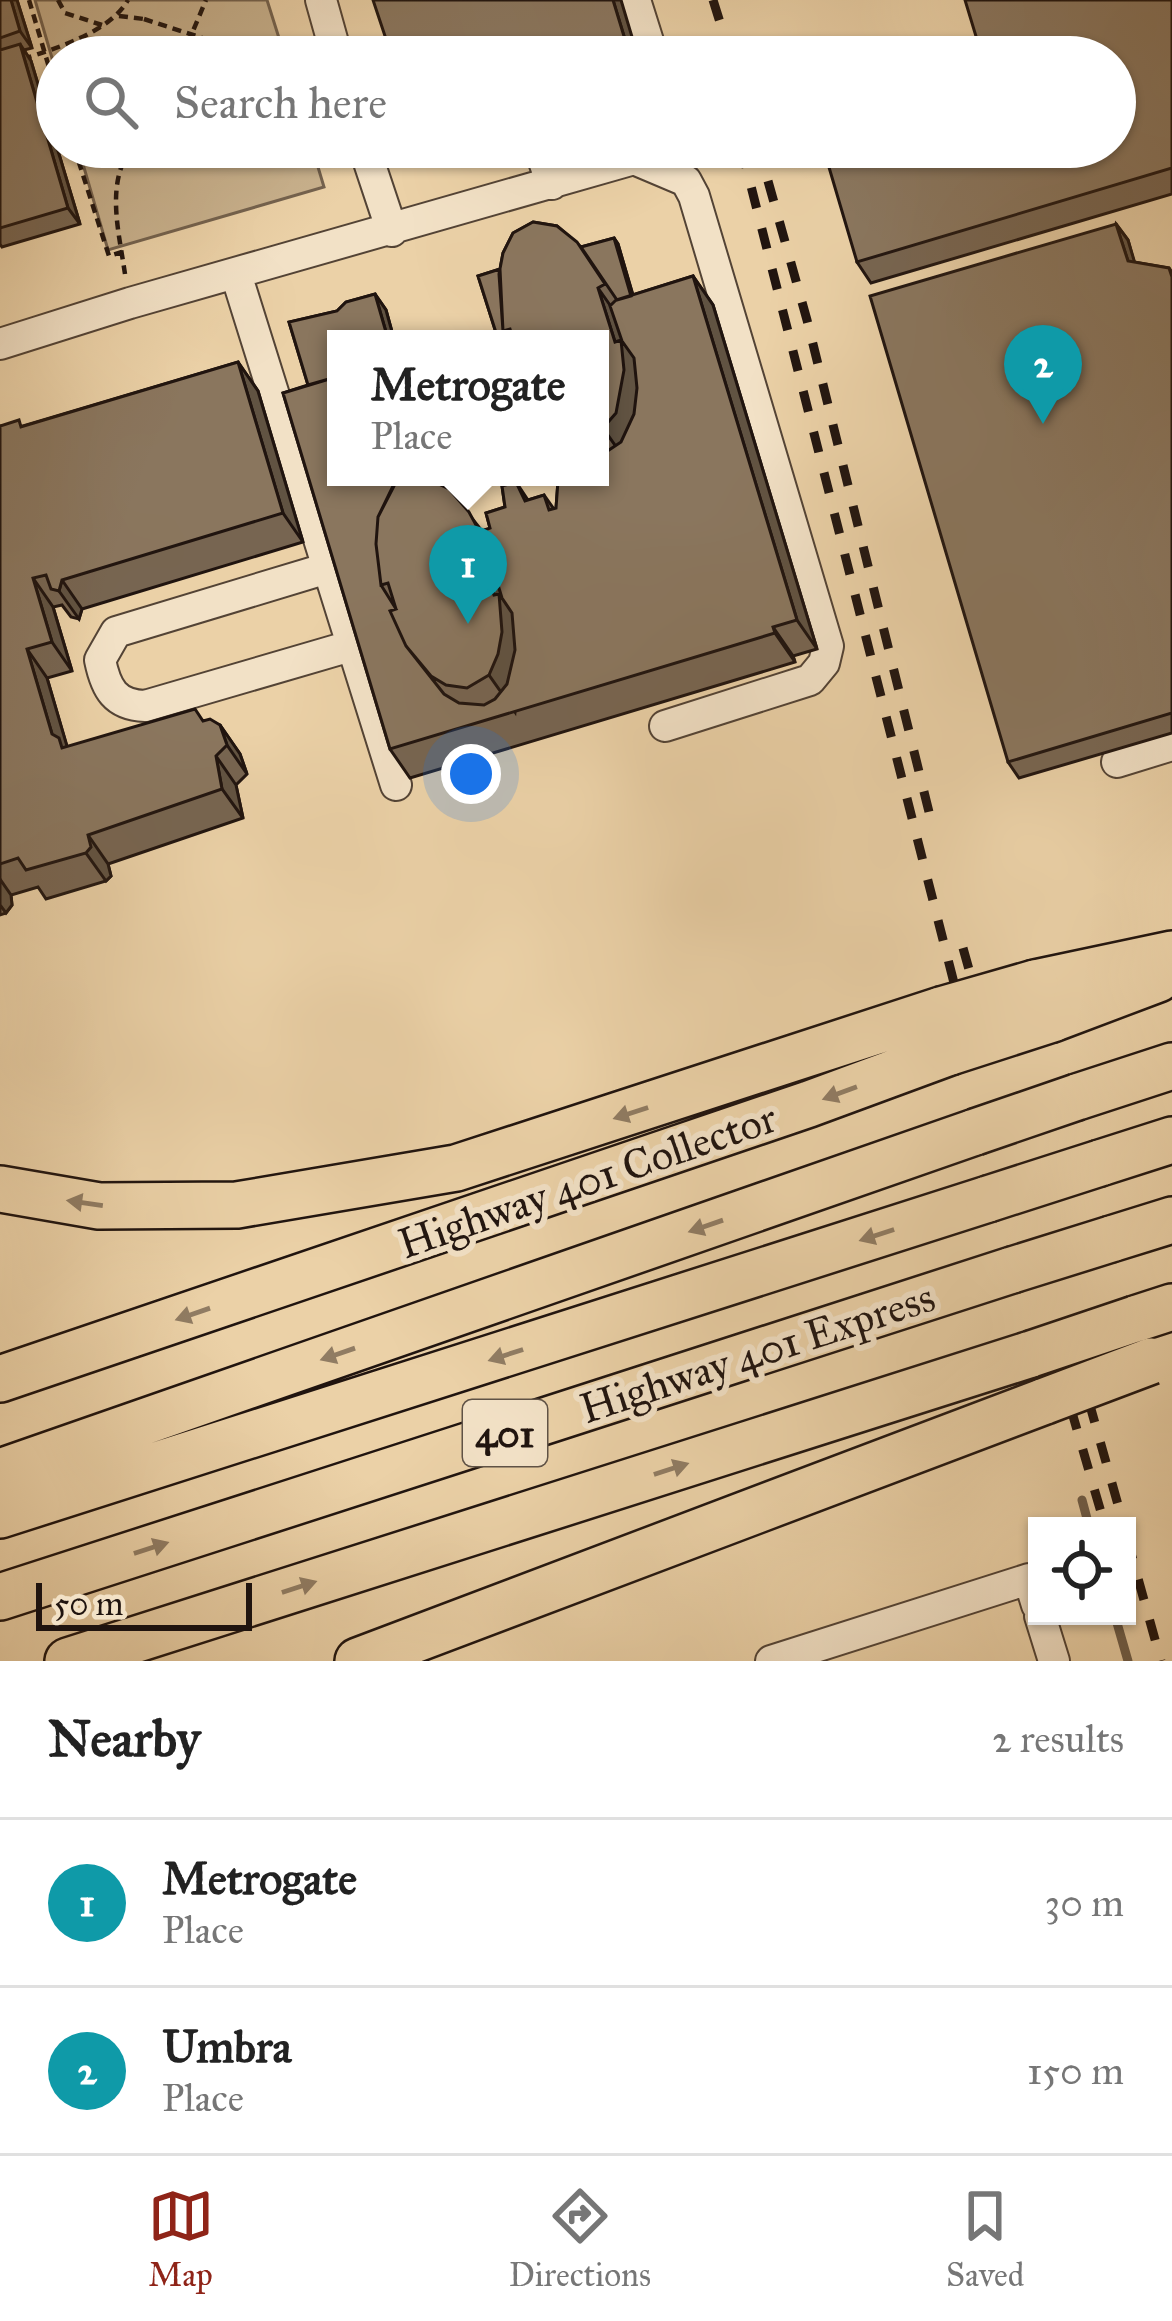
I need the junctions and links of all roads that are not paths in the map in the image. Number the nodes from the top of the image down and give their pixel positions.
1 (321, 0) edge
2 (635, 0) edge
3 (331, 36) edge
4 (646, 36) edge
5 (371, 168) edge
6 (546, 168) edge
7 (596, 168) edge
8 (663, 168) edge
9 (552, 184) junction
10 (392, 231) junction
11 (236, 274) junction
12 (0, 344) edge
13 (331, 567) junction
14 (355, 645) junction
15 (676, 714) dead end
16 (1172, 746) edge
17 (1117, 762) dead end
18 (396, 785) edge
19 (1172, 954) edge
20 (1172, 974) edge
21 (1044, 1001) junction
22 (946, 1031) junction
23 (1172, 1066) edge
24 (1172, 1140) edge
25 (0, 1189) edge
26 (1172, 1220) edge
27 (1154, 1313) edge
28 (1162, 1358) edge
29 (0, 1379) edge
30 (0, 1472) edge
31 (0, 1516) edge
32 (1028, 1579) edge
33 (0, 1597) edge
34 (1043, 1625) edge
35 (68, 1661) edge
36 (358, 1661) edge
37 (771, 1661) edge
38 (1054, 1661) edge

1 - 3 street
2 - 4 street
5 - 10 street
6 - 9 street
7 - 9 street
8 - 15 street
9 - 10 street
10 - 11 street
11 - 12 street
11 - 13 street
13 - 14 street
13 - 14 street
14 - 18 street
16 - 17 street
19 - 21 highway
20 - 21 highway
21 - 22 highway, bridge
22 -> 25 highway
22 -> 29 highway, Highway 401 Collector
23 -> 30 highway, bridge
24 -> 31 highway, Highway 401 Express / 401, bridge
33 -> 26 highway, Highway 401 Express / 401, bridge
35 -> 27 highway, 401, bridge
28 - 36 highway, bridge
32 - 37 street
34 - 38 street

